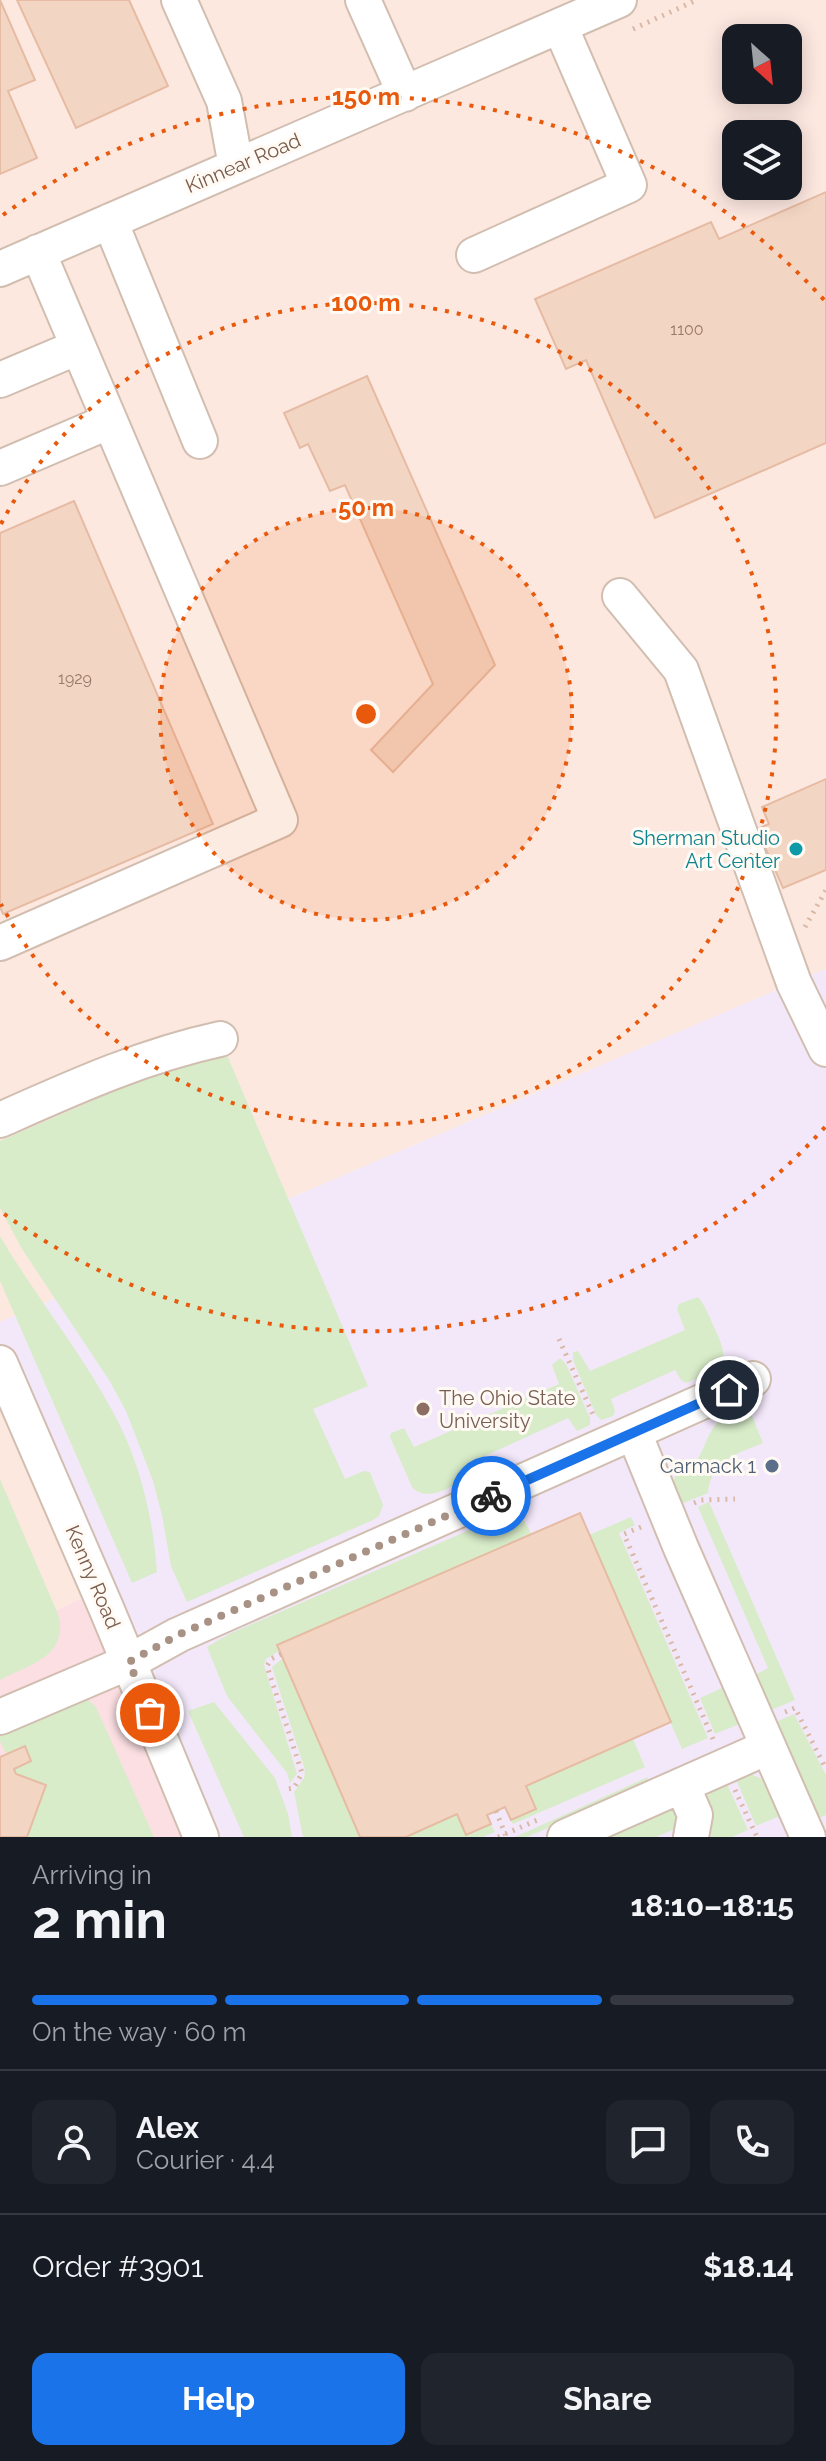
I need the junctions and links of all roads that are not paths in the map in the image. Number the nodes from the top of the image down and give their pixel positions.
1 (179, 0) edge
2 (363, 0) edge
3 (619, 0) edge
4 (560, 26) junction
5 (405, 94) junction
6 (236, 166) junction
7 (110, 221) junction
8 (38, 252) junction
9 (474, 255) dead end
10 (0, 269) edge
11 (78, 347) junction
12 (0, 380) edge
13 (110, 421) junction
14 (200, 441) dead end
15 (0, 468) edge
16 (620, 596) dead end
17 (0, 943) edge
18 (817, 1006) edge
19 (220, 1039) dead end
20 (826, 1049) edge
21 (0, 1120) edge
22 (0, 1363) edge
23 (753, 1379) dead end
24 (8, 1402) edge
25 (634, 1433) junction
26 (129, 1662) junction
27 (0, 1717) edge
28 (772, 1732) junction
29 (682, 1785) junction
30 (201, 1837) edge
31 (565, 1837) edge
32 (691, 1837) edge
33 (808, 1837) edge

1 - 6 street
2 - 5 street
3 - 4 street, Kinnear Road
4 - 5 street, Kinnear Road
4 - 9 street
5 - 6 street, Kinnear Road
6 - 7 street, Kinnear Road
7 - 8 street, Kinnear Road
7 - 14 street
8 - 10 street, Kinnear Road
8 - 11 street
11 - 12 street
11 - 13 street
13 - 15 street
13 - 17 street
16 - 18 street
18 - 20 street
19 - 21 street
22 - 24 street, Kenny Road
23 - 25 street
24 - 26 street, Kenny Road
25 - 26 street
25 - 28 street
26 - 27 street
26 - 30 street, Kenny Road
28 - 29 street
28 - 33 street
29 - 31 street
29 - 32 street

